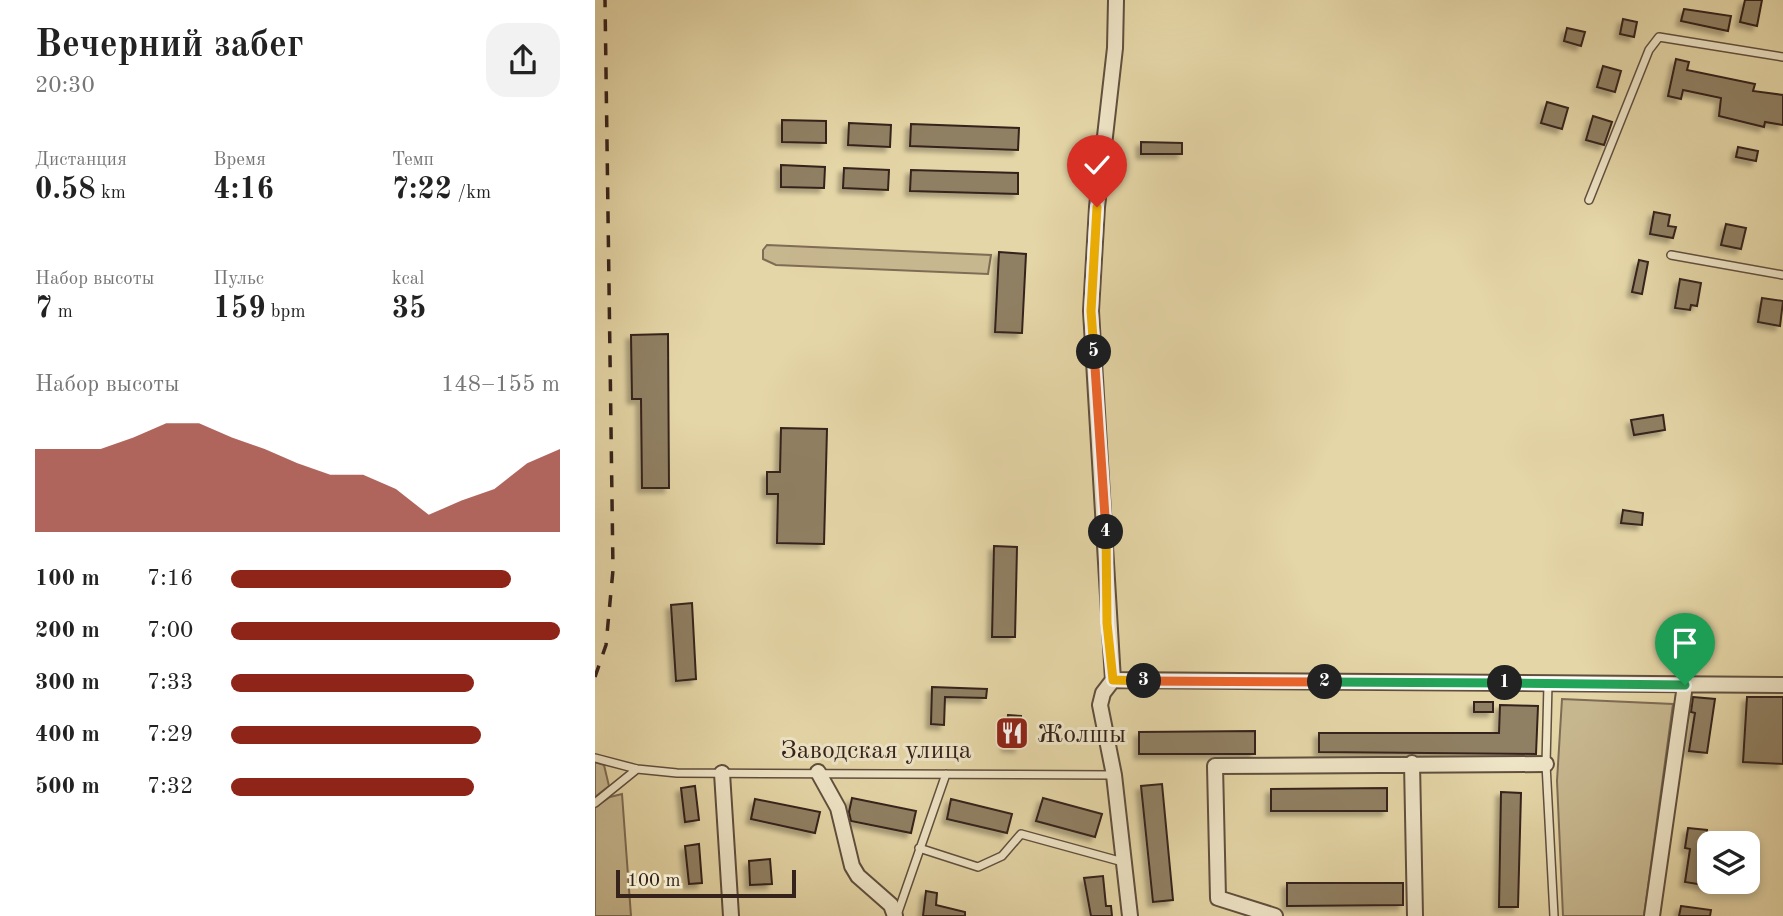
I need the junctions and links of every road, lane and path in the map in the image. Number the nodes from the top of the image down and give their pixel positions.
1 (1117, 0) edge
2 (1783, 57) edge
3 (1589, 200) dead end
4 (1671, 255) dead end
5 (1783, 275) edge
6 (1113, 680) junction
7 (1548, 683) junction
8 (1685, 685) junction
9 (1783, 685) edge
10 (595, 758) edge
11 (1412, 763) junction
12 (1546, 764) junction
13 (637, 769) junction
14 (818, 772) junction
15 (722, 773) junction
16 (946, 774) junction
17 (1114, 775) junction
18 (595, 803) edge
19 (919, 848) junction
20 (1123, 862) junction
21 (731, 916) edge
22 (896, 916) edge
23 (1129, 916) edge
24 (1275, 916) edge
25 (1415, 916) edge
26 (1554, 916) edge
27 (1652, 916) edge

1 - 6 street
2 - 3 lane
4 - 5 lane
6 - 7 street
6 - 17 street
7 - 8 street
7 - 12 lane
8 - 9 street
8 - 27 street
10 - 13 lane, Заводская улица
11 - 12 street
11 - 24 street
11 - 25 street
12 - 26 lane
13 - 15 lane, Заводская улица
13 - 18 lane
14 - 15 lane, Заводская улица
14 - 16 lane, Заводская улица
14 - 22 street
15 - 21 street
16 - 17 lane, Заводская улица
16 - 19 lane
17 - 20 street
19 - 20 lane
19 - 22 lane
20 - 23 street

